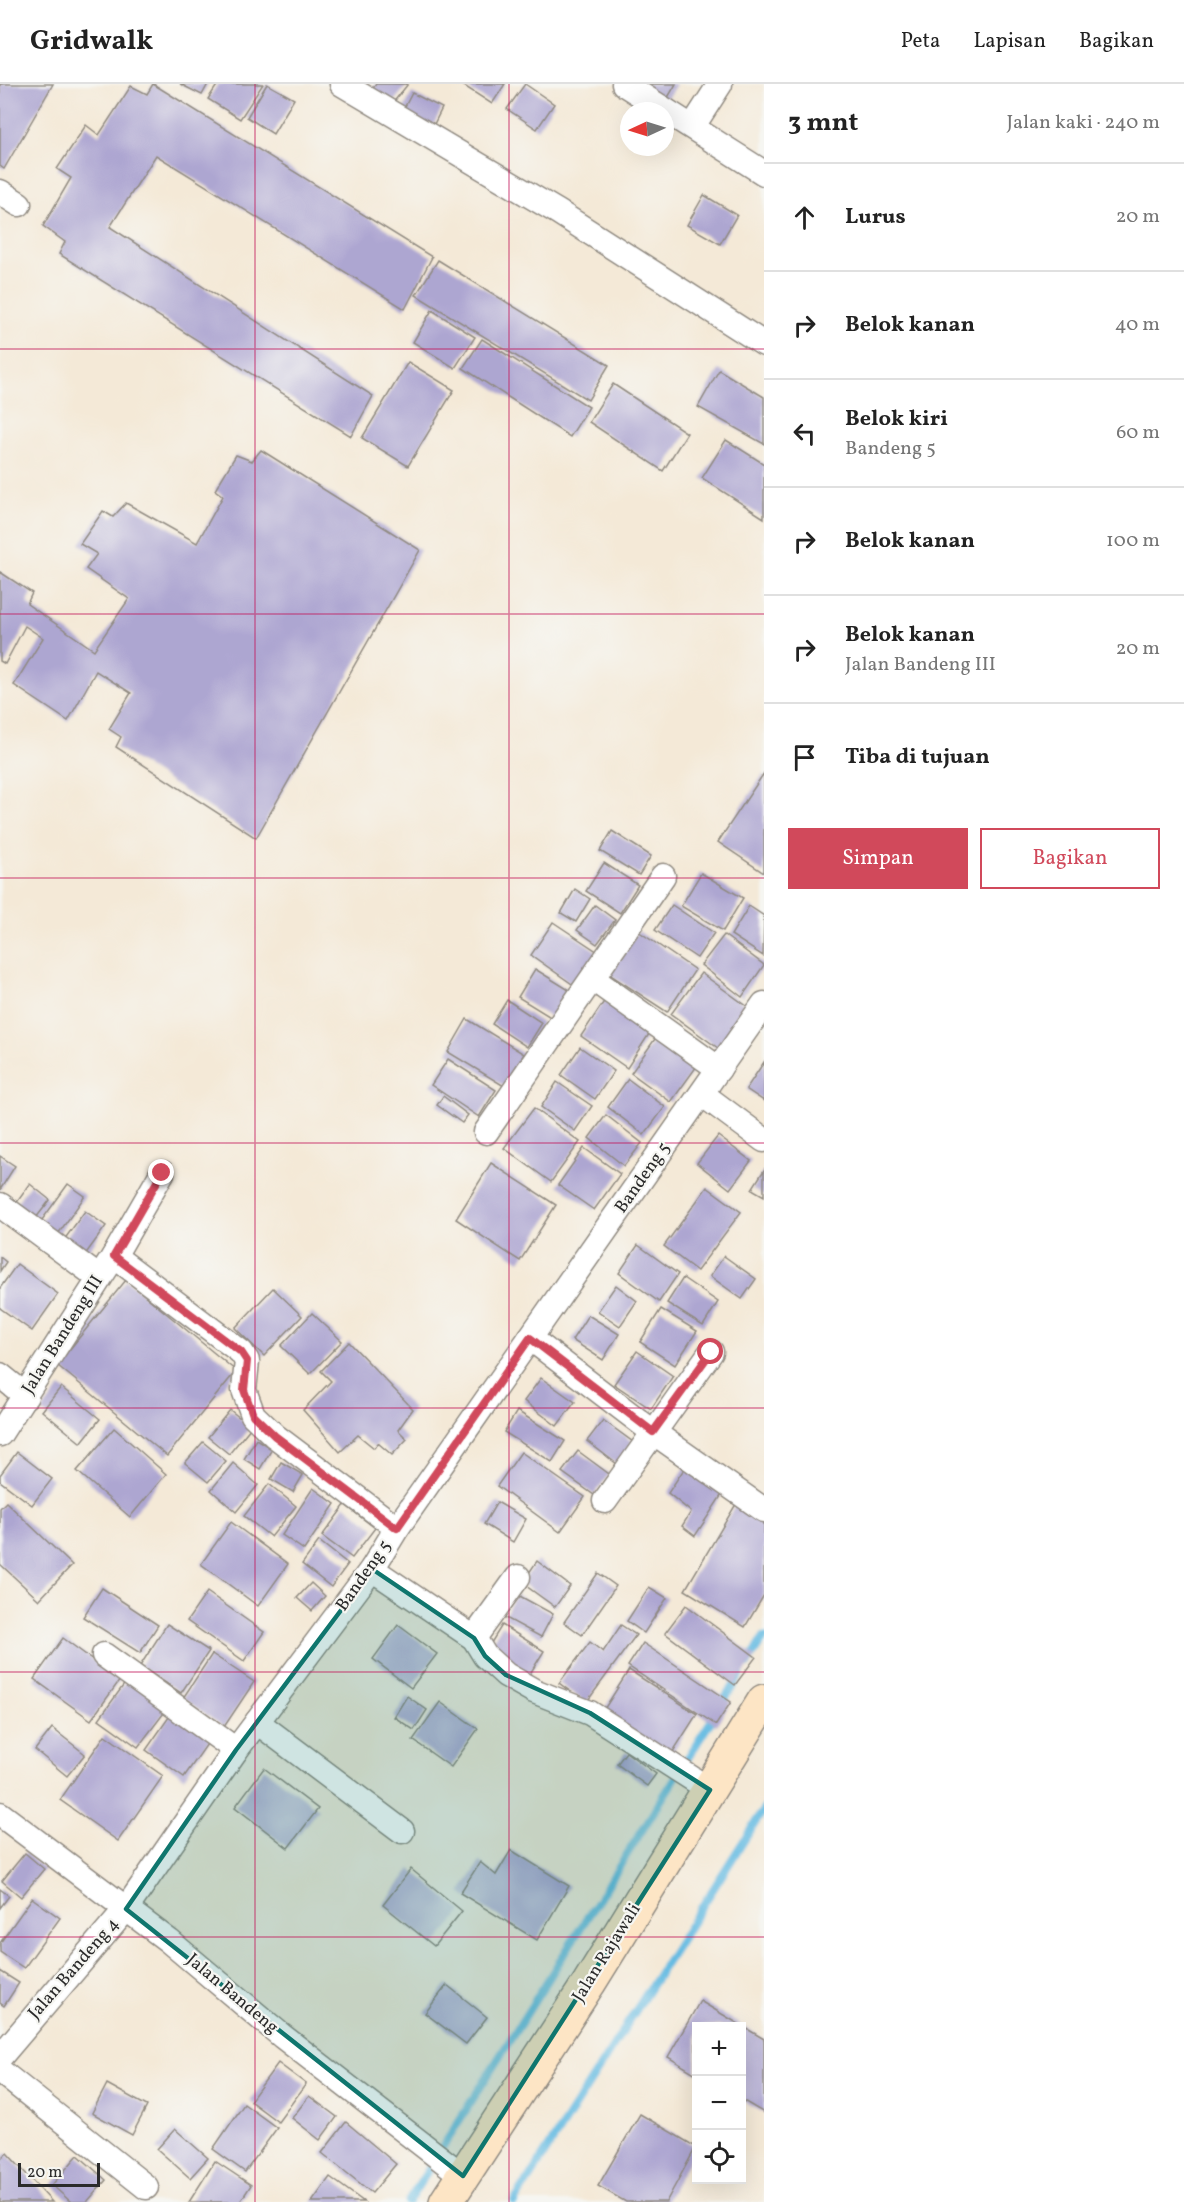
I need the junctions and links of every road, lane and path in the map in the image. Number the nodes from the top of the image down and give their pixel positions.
1 (342, 84) edge
2 (624, 84) edge
3 (720, 84) edge
4 (693, 126) junction
5 (764, 173) edge
6 (764, 344) edge
7 (663, 876) dead end
8 (593, 979) junction
9 (764, 1004) edge
10 (719, 1069) junction
11 (702, 1094) junction
12 (486, 1132) dead end
13 (764, 1140) edge
14 (162, 1173) dead end
15 (0, 1205) edge
16 (114, 1256) junction
17 (98, 1277) junction
18 (530, 1338) junction
19 (711, 1352) dead end
20 (0, 1375) edge
21 (26, 1396) junction
22 (653, 1432) junction
23 (0, 1434) edge
24 (605, 1501) dead end
25 (764, 1510) edge
26 (397, 1528) junction
27 (372, 1569) junction
28 (518, 1577) dead end
29 (474, 1638) junction
30 (105, 1655) dead end
31 (764, 1701) edge
32 (257, 1722) junction
33 (236, 1750) junction
34 (710, 1790) junction
35 (0, 1814) edge
36 (402, 1831) dead end
37 (126, 1909) junction
38 (0, 2057) edge
39 (0, 2072) edge
40 (146, 2187) dead end
41 (454, 2189) edge

1 - 6 street
2 - 4 street
3 - 4 street
4 - 5 street
7 - 8 street
8 - 10 street
8 - 12 street
9 - 10 street, Bandeng 5
10 - 11 street, Bandeng 5
11 - 13 street
11 - 18 street, Bandeng 5
14 - 16 street, Jalan Bandeng III
15 - 17 street
16 - 17 street, Jalan Bandeng III
16 - 26 street
17 - 21 street, Jalan Bandeng III
18 - 22 street
18 - 26 street, Bandeng 5
19 - 22 street
20 - 21 street
21 - 23 street, Jalan Bandeng III
22 - 24 street
22 - 25 street
26 - 27 street, Bandeng 5
27 - 29 street
27 - 32 street, Bandeng 5
28 - 29 street
29 - 34 street
30 - 33 street
31 - 34 main road, Jalan Rajawali
32 - 33 street, Bandeng 5
32 - 36 street
33 - 37 street, Bandeng 5
34 - 41 main road, Jalan Rajawali
35 - 37 street, Jalan Bandeng
37 - 38 street, Jalan Bandeng 4
37 - 41 street, Jalan Bandeng
39 - 40 street

